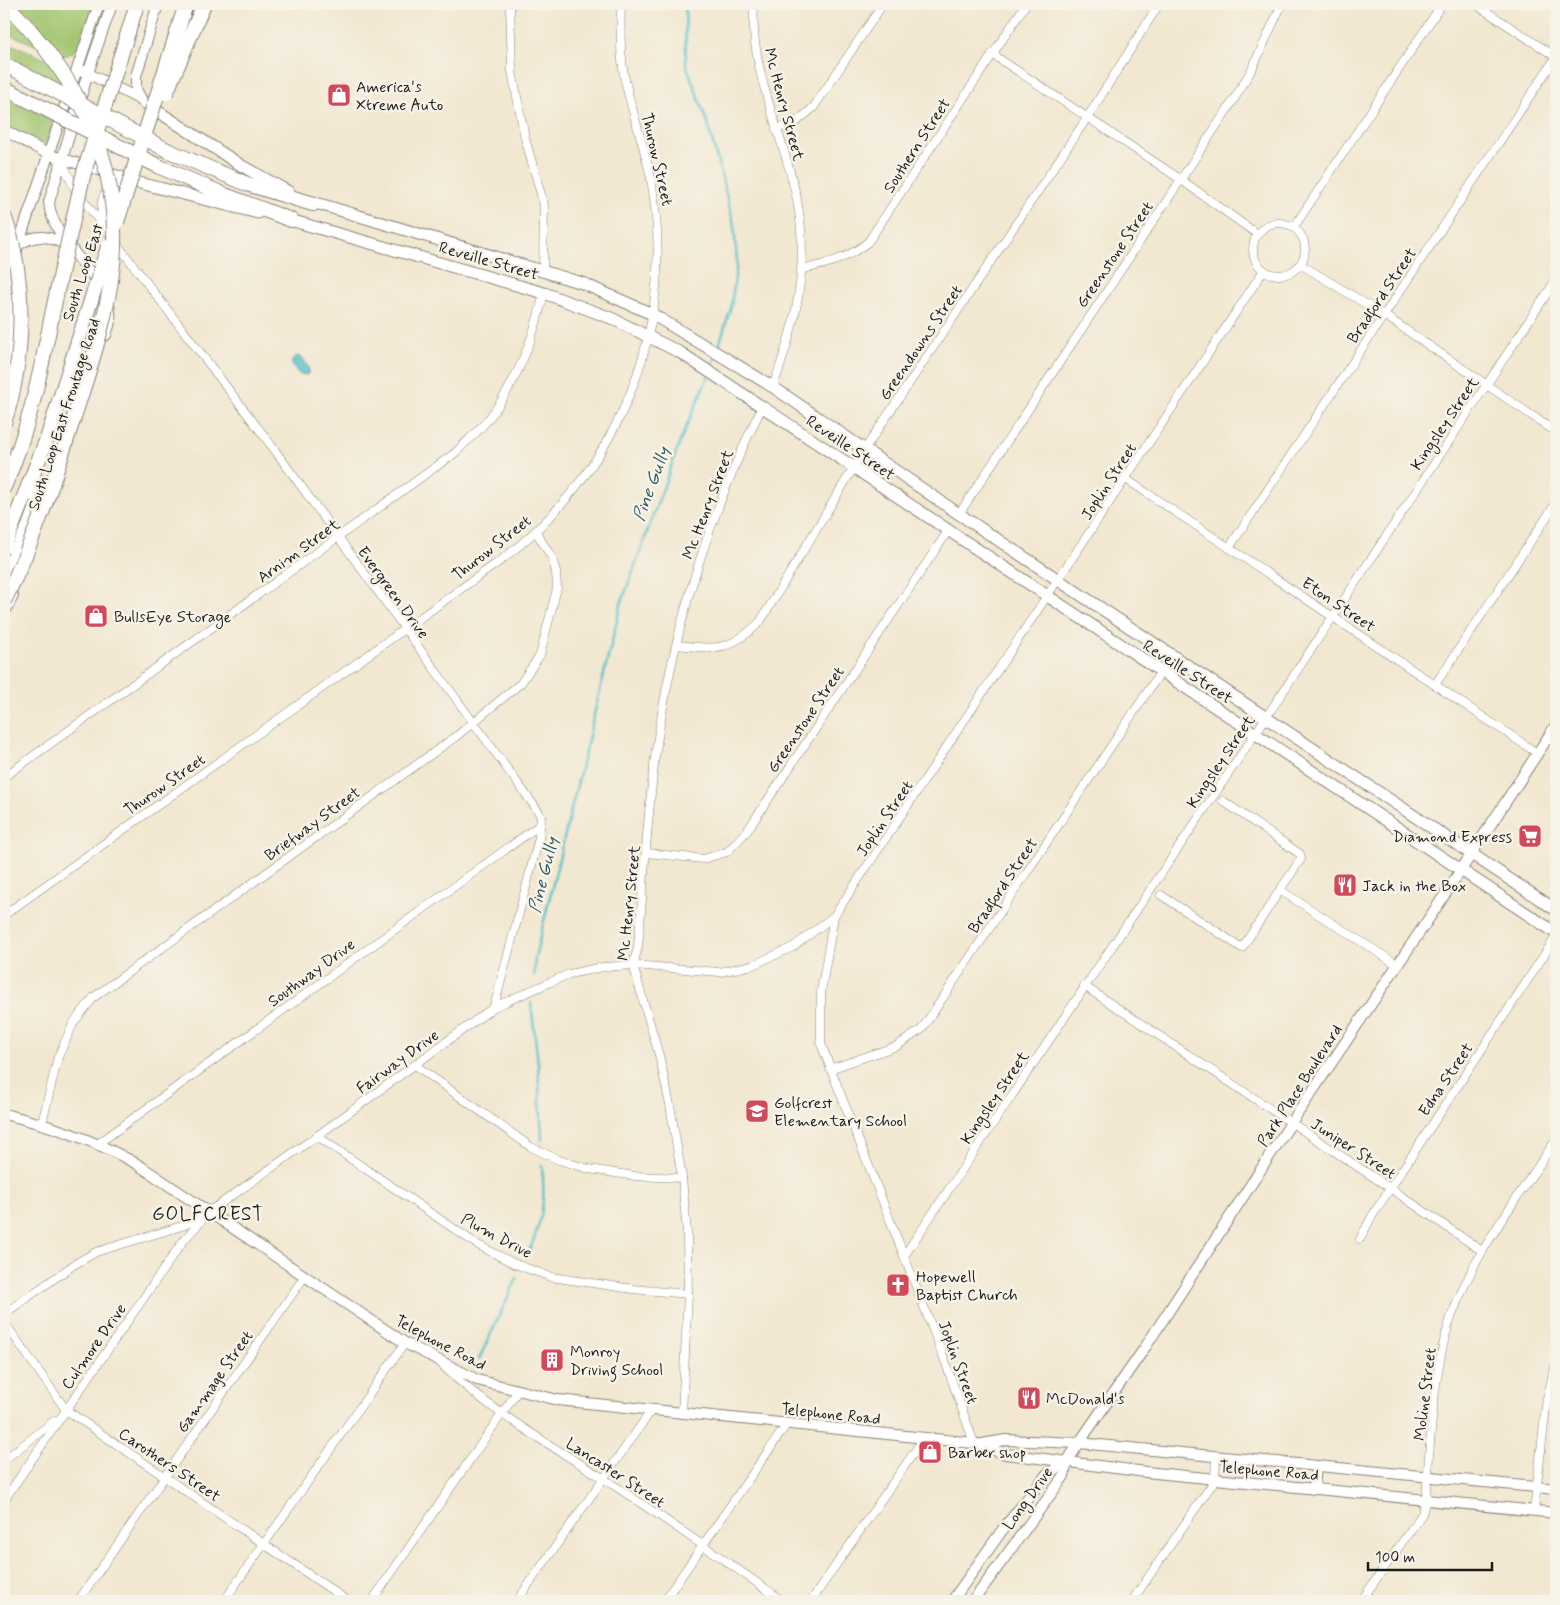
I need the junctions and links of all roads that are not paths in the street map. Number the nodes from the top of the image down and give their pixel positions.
1 (6, 4) edge
2 (99, 4) edge
3 (112, 4) edge
4 (137, 4) edge
5 (158, 4) edge
6 (186, 4) edge
7 (204, 4) edge
8 (510, 4) edge
9 (621, 4) edge
10 (754, 4) edge
11 (883, 4) edge
12 (1026, 4) edge
13 (1159, 4) edge
14 (1282, 4) edge
15 (1442, 4) edge
16 (1475, 4) edge
17 (992, 54) junction
18 (1556, 57) edge
19 (4, 62) edge
20 (77, 68) junction
21 (88, 73) junction
22 (4, 88) edge
23 (142, 101) junction
24 (1087, 118) junction
25 (776, 129) junction
26 (4, 130) edge
27 (50, 155) junction
28 (61, 159) junction
29 (1180, 179) junction
30 (133, 181) junction
31 (313, 204) junction
32 (4, 216) edge
33 (291, 220) junction
34 (1294, 227) junction
35 (105, 228) junction
36 (1257, 234) junction
37 (435, 240) junction
38 (18, 245) junction
39 (70, 249) junction
40 (434, 262) junction
41 (1300, 264) junction
42 (803, 269) junction
43 (1264, 270) junction
44 (543, 271) junction
45 (1556, 280) edge
46 (544, 292) junction
47 (652, 314) junction
48 (1384, 315) junction
49 (648, 336) junction
50 (1486, 385) junction
51 (773, 386) junction
52 (4, 399) edge
53 (762, 407) junction
54 (4, 423) edge
55 (1556, 432) edge
56 (866, 450) junction
57 (853, 468) junction
58 (33, 478) junction
59 (1126, 479) junction
60 (4, 487) edge
61 (1556, 504) edge
62 (959, 514) junction
63 (948, 531) junction
64 (536, 532) junction
65 (338, 538) junction
66 (4, 547) edge
67 (1229, 548) junction
68 (4, 578) edge
69 (1059, 580) junction
70 (1048, 598) junction
71 (4, 601) edge
72 (4, 613) edge
73 (1333, 616) junction
74 (404, 630) junction
75 (676, 645) junction
76 (1160, 673) junction
77 (1435, 685) junction
78 (1266, 717) junction
79 (472, 721) junction
80 (1556, 725) edge
81 (1255, 734) junction
82 (1537, 753) junction
83 (4, 777) edge
84 (1223, 801) dead end
85 (541, 824) junction
86 (647, 853) junction
87 (1472, 855) junction
88 (1461, 871) junction
89 (1280, 890) junction
90 (1161, 895) dead end
91 (1556, 910) edge
92 (4, 915) edge
93 (834, 916) junction
94 (1556, 935) edge
95 (632, 965) junction
96 (1398, 965) junction
97 (1084, 986) junction
98 (494, 1007) junction
99 (415, 1065) junction
100 (830, 1069) junction
101 (4, 1114) edge
102 (42, 1123) junction
103 (1291, 1123) junction
104 (317, 1136) junction
105 (1556, 1140) edge
106 (98, 1143) junction
107 (682, 1178) junction
108 (1390, 1188) junction
109 (210, 1211) junction
110 (1360, 1239) dead end
111 (1482, 1251) junction
112 (904, 1256) junction
113 (305, 1276) junction
114 (688, 1294) junction
115 (4, 1314) edge
116 (4, 1322) edge
117 (405, 1343) junction
118 (437, 1361) junction
119 (1556, 1364) edge
120 (517, 1392) junction
121 (66, 1410) junction
122 (651, 1411) junction
123 (682, 1413) junction
124 (502, 1414) junction
125 (787, 1424) junction
126 (924, 1438) junction
127 (1079, 1443) junction
128 (977, 1444) junction
129 (1216, 1456) junction
130 (4, 1460) edge
131 (1067, 1462) junction
132 (1316, 1466) junction
133 (164, 1476) junction
134 (1428, 1476) junction
135 (604, 1479) junction
136 (1215, 1480) junction
137 (1536, 1487) junction
138 (1314, 1489) junction
139 (1556, 1489) edge
140 (1426, 1499) junction
141 (4, 1500) edge
142 (1534, 1511) junction
143 (1556, 1513) edge
144 (264, 1544) junction
145 (703, 1546) junction
146 (974, 1569) junction
147 (988, 1579) junction
148 (78, 1601) edge
149 (224, 1601) edge
150 (348, 1601) edge
151 (372, 1601) edge
152 (517, 1601) edge
153 (664, 1601) edge
154 (783, 1601) edge
155 (811, 1601) edge
156 (952, 1601) edge
157 (973, 1601) edge
158 (1132, 1601) edge
159 (1361, 1601) edge

1 - 71 highway, bridge
2 - 20 main road
3 - 21 main road, South Loop East Frontage Road
4 - 60 highway, South Loop East, bridge
5 - 23 main road
6 - 30 highway, South Loop East, bridge
7 - 30 highway, bridge
8 - 44 street
9 - 47 street, Thurow Street
10 - 25 street, Mc Henry Street
11 - 25 street
12 - 17 street, Southern Street
13 - 24 street, Greendowns Street
14 - 29 street, Greenstone Street
15 - 34 street
16 - 18 street
17 - 24 street
17 - 42 street, Southern Street
18 - 48 street, Bradford Street
19 - 31 highway, bridge
20 - 21 main road, Reveille Street
20 - 27 main road
21 - 23 main road, Reveille Street
21 - 28 main road, South Loop East Frontage Road
22 - 33 highway, bridge
23 - 31 main road, Reveille Street
24 - 29 street
24 - 56 street, Greendowns Street
25 - 42 street, Mc Henry Street
26 - 27 main road, Reveille Street
27 - 28 main road, Reveille Street
27 - 38 main road
28 - 30 main road, Reveille Street
28 - 35 street, Evergreen Drive
28 - 39 main road, South Loop East Frontage Road
29 - 36 street
29 - 62 street, Greenstone Street
30 - 33 main road, Reveille Street
30 - 35 street, Evergreen Drive
30 - 58 highway, South Loop East, bridge
31 - 37 main road, Reveille Street
32 - 54 highway, bridge
33 - 40 main road, Reveille Street
34 - 36 street
34 - 41 street
35 - 65 street, Evergreen Drive
36 - 43 street
37 - 40 main road
37 - 44 main road, Reveille Street
38 - 39 main road
38 - 52 main road
39 - 72 main road, South Loop East Frontage Road
40 - 46 main road, Reveille Street
41 - 43 street
41 - 48 street
42 - 51 street, Mc Henry Street
43 - 59 street, Joplin Street
44 - 47 main road, Reveille Street
45 - 50 street, Kingsley Street
46 - 49 main road, Reveille Street
46 - 65 street, Arnim Street
47 - 49 street, Thurow Street
47 - 51 main road, Reveille Street
48 - 50 street
48 - 67 street, Bradford Street
49 - 53 main road, Reveille Street
49 - 64 street, Thurow Street
50 - 55 street
50 - 73 street, Kingsley Street
51 - 56 main road, Reveille Street
53 - 57 main road, Reveille Street
53 - 75 street, Mc Henry Street
56 - 57 street, Greendowns Street
56 - 62 main road, Reveille Street
57 - 63 main road, Reveille Street
57 - 75 street, Greendowns Street
58 - 66 highway, South Loop East
58 - 68 highway
59 - 67 street, Eton Street
59 - 69 street, Joplin Street
61 - 77 street
62 - 69 main road, Reveille Street
63 - 70 main road, Reveille Street
63 - 86 street, Greenstone Street
64 - 74 street, Thurow Street
64 - 79 street, Briefway Street
65 - 74 street, Evergreen Drive
65 - 83 street, Arnim Street
67 - 73 street, Eton Street
69 - 70 street, Joplin Street
69 - 78 main road, Reveille Street
70 - 76 main road, Reveille Street
70 - 93 street, Joplin Street
73 - 77 street, Eton Street
73 - 78 street, Kingsley Street
74 - 79 street, Evergreen Drive
74 - 92 street, Thurow Street
75 - 86 street, Mc Henry Street
76 - 81 main road, Reveille Street
76 - 100 street, Bradford Street
77 - 82 street, Eton Street
78 - 81 street, Kingsley Street
78 - 87 main road, Reveille Street
79 - 85 street, Evergreen Drive
79 - 102 street, Briefway Street
80 - 82 main road, Park Place Boulevard
81 - 88 main road, Reveille Street
81 - 97 street, Kingsley Street
82 - 87 main road, Park Place Boulevard
84 - 89 street
85 - 98 street
85 - 106 street, Southway Drive
86 - 95 street, Mc Henry Street
87 - 88 main road, Park Place Boulevard
87 - 91 main road, Reveille Street
88 - 94 main road, Reveille Street
88 - 96 main road, Park Place Boulevard
89 - 90 street
89 - 96 street
93 - 95 street, Fairway Drive
93 - 100 street, Joplin Street
94 - 108 street, Edna Street
95 - 98 street, Fairway Drive
95 - 107 street, Mc Henry Street
96 - 103 main road, Park Place Boulevard
97 - 103 street, Juniper Street
97 - 112 street, Kingsley Street
98 - 99 street, Fairway Drive
99 - 104 street, Fairway Drive
99 - 107 street
100 - 112 street, Joplin Street
101 - 102 main road, Telephone Road
102 - 106 main road, Telephone Road
103 - 108 street, Juniper Street
103 - 127 main road, Park Place Boulevard
104 - 109 street, Fairway Drive
104 - 114 street, Plum Drive
105 - 111 street, Moline Street
106 - 109 main road, Telephone Road
107 - 114 street, Mc Henry Street
108 - 110 street, Edna Street
108 - 111 street, Juniper Street
109 - 113 main road, Telephone Road
109 - 115 street, Fairway Drive
109 - 121 street, Culmore Drive
111 - 134 street, Moline Street
112 - 128 street, Joplin Street
113 - 117 main road, Telephone Road
113 - 133 street, Gammage Street
114 - 123 street, Mc Henry Street
116 - 121 street, Carothers Street
117 - 118 main road, Telephone Road
117 - 144 street
118 - 120 main road, Telephone Road
118 - 124 street, Lancaster Street
119 - 137 street
120 - 122 main road, Telephone Road
120 - 124 street
121 - 130 street
121 - 133 street, Carothers Street
121 - 141 street, Culmore Drive
122 - 123 main road, Telephone Road
122 - 135 street
123 - 125 main road, Telephone Road
124 - 135 street, Lancaster Street
124 - 151 street
125 - 126 main road, Telephone Road
125 - 145 street
126 - 128 main road, Telephone Road
126 - 155 street
127 - 128 main road, Telephone Road
127 - 129 main road, Telephone Road
127 - 131 main road, Park Place Boulevard
128 - 131 main road, Telephone Road
129 - 132 main road, Telephone Road
129 - 136 street
131 - 136 main road, Telephone Road
131 - 146 main road, Long Drive
131 - 147 main road, Long Drive
132 - 134 main road, Telephone Road
132 - 138 main road
133 - 144 street, Carothers Street
133 - 148 street, Gammage Street
134 - 137 main road, Telephone Road
134 - 140 street, Moline Street
135 - 145 street, Lancaster Street
135 - 152 street
136 - 138 main road, Telephone Road
136 - 158 street
137 - 139 main road, Telephone Road
137 - 142 street
138 - 140 main road, Telephone Road
140 - 142 main road, Telephone Road
140 - 159 street, Moline Street
142 - 143 main road, Telephone Road
144 - 149 street
144 - 150 street, Carothers Street
145 - 153 street
145 - 154 street, Lancaster Street
146 - 147 main road
146 - 156 main road, Long Drive
147 - 157 main road, Long Drive

